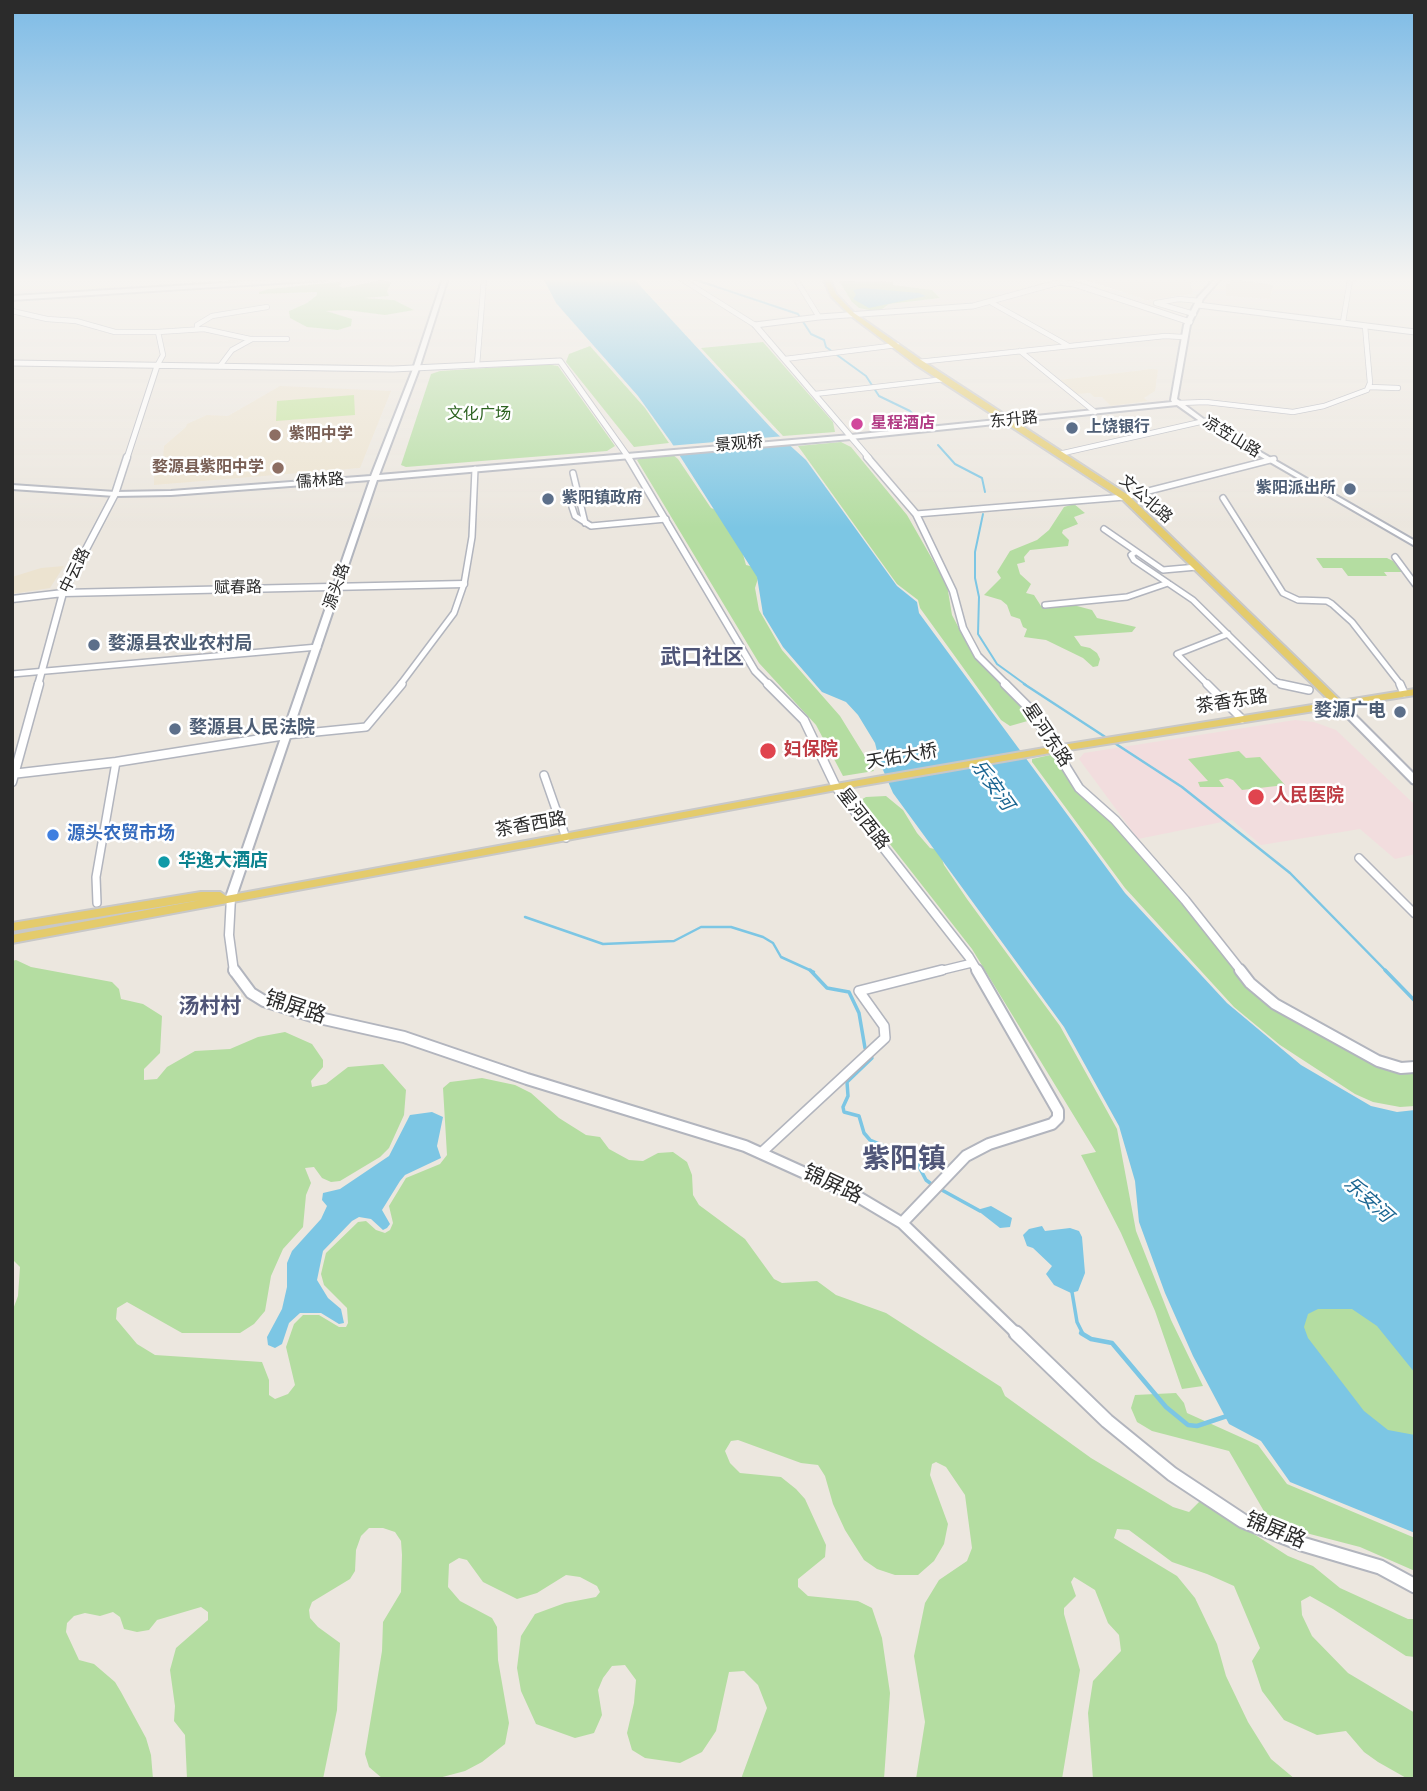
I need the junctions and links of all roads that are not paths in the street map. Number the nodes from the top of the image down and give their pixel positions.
1 (159, 362) edge
2 (223, 362) edge
3 (418, 362) edge
4 (477, 362) edge
5 (548, 362) edge
6 (560, 362) edge
7 (787, 362) edge
8 (918, 362) joint
9 (922, 362) edge
10 (1033, 362) edge
11 (1179, 362) edge
12 (1186, 362) edge
13 (1367, 362) edge
14 (12, 363) edge
15 (477, 365) junction
16 (157, 366) junction
17 (220, 366) junction
18 (416, 369) junction
19 (945, 379) junction
20 (1369, 387) junction
21 (1398, 388) dead end
22 (815, 394) junction
23 (1173, 394) junction
24 (1178, 403) junction
25 (1146, 407) junction
26 (1095, 412) junction
27 (1206, 421) junction
28 (1011, 422) junction
29 (851, 436) junction
30 (1059, 454) junction
31 (628, 456) junction
32 (1271, 459) junction
33 (475, 468) junction
34 (573, 472) dead end
35 (374, 478) junction
36 (12, 487) edge
37 (115, 494) junction
38 (1125, 497) junction
39 (1223, 498) dead end
40 (572, 507) dead end
41 (916, 514) junction
42 (666, 519) junction
43 (586, 524) junction
44 (1104, 529) dead end
45 (1413, 541) edge
46 (1135, 552) junction
47 (1395, 557) dead end
48 (1198, 567) junction
49 (1168, 583) junction
50 (464, 584) junction
51 (1415, 584) edge
52 (339, 586) junction
53 (63, 593) junction
54 (12, 599) edge
55 (1045, 605) dead end
56 (1228, 634) junction
57 (318, 647) junction
58 (41, 671) junction
59 (12, 674) edge
60 (1309, 690) dead end
61 (1409, 693) edge
62 (1338, 704) junction
63 (1242, 719) junction
64 (286, 735) junction
65 (1056, 749) junction
66 (116, 762) junction
67 (544, 775) dead end
68 (13, 777) edge
69 (1415, 781) edge
70 (836, 787) junction
71 (566, 838) junction
72 (1360, 858) dead end
73 (231, 897) junction
74 (97, 903) dead end
75 (1415, 914) edge
76 (12, 927) edge
77 (12, 939) edge
78 (972, 962) junction
79 (1415, 1067) edge
80 (761, 1153) junction
81 (902, 1223) junction
82 (1415, 1586) edge

1 - 16 street
2 - 17 street
3 - 18 main road, 源头路
4 - 15 street
5 - 15 street, 星河西路
6 - 31 street, 星河西路
7 - 22 street, 星河东路
8 - 9 street
8 - 19 main road, 文公北路
10 - 26 street
11 - 23 main road
12 - 24 main road
13 - 20 street
14 - 16 street
15 - 18 street
16 - 17 street
16 - 37 street, 中云路
17 - 18 street
18 - 35 main road, 源头路
19 - 22 street
19 - 28 main road, 文公北路
20 - 21 street
20 - 24 street
22 - 29 street, 星河东路
23 - 24 main road
23 - 25 main road
24 - 25 main road, 东升路 / 东升路
24 - 27 main road, 凉笠山路
25 - 26 main road, 东升路 / 东升路
26 - 28 main road, 东升路 / 东升路
27 - 30 street
27 - 32 main road, 凉笠山路
28 - 29 main road, 东升路 / 东升路
28 - 30 main road, 文公北路
29 - 31 main road, 景观桥
29 - 41 street, 星河东路
30 - 38 main road, 文公北路
31 - 33 main road, 儒林路
31 - 42 street, 星河西路
32 - 38 street
32 - 45 main road, 凉笠山路
33 - 35 main road, 儒林路
33 - 50 street
34 - 43 street
35 - 37 main road, 儒林路
35 - 52 main road, 源头路
36 - 37 main road, 儒林路
37 - 53 street, 中云路
38 - 41 street
38 - 48 main road, 文公北路
39 - 61 street
40 - 43 street
41 - 65 street, 星河东路
42 - 43 street
42 - 70 street, 星河西路
44 - 46 street
46 - 48 street
46 - 49 street
47 - 51 street
48 - 62 main road, 文公北路
49 - 55 street
49 - 56 street
50 - 52 street, 赋春路
50 - 64 street
52 - 53 street, 赋春路
52 - 57 main road, 源头路
53 - 54 street, 赋春路
53 - 58 street, 中云路
56 - 60 street
56 - 63 street
57 - 58 street
57 - 64 main road, 源头路
58 - 59 street
58 - 68 street, 中云路
61 - 62 main road, 茶香东路
62 - 63 main road, 茶香东路
62 - 69 main road
63 - 65 main road, 茶香东路
64 - 66 street
64 - 73 main road, 源头路
65 - 70 main road, 天佑大桥
65 - 79 street, 星河东路
66 - 68 street
66 - 74 street
67 - 71 street
70 - 71 main road, 茶香西路
70 - 78 street, 星河西路
71 - 73 main road, 茶香西路
72 - 75 street
73 - 76 main road
73 - 77 main road
73 - 80 street, 锦屏路
78 - 80 street
78 - 81 street, 星河西路
80 - 81 street, 锦屏路
81 - 82 street, 锦屏路

